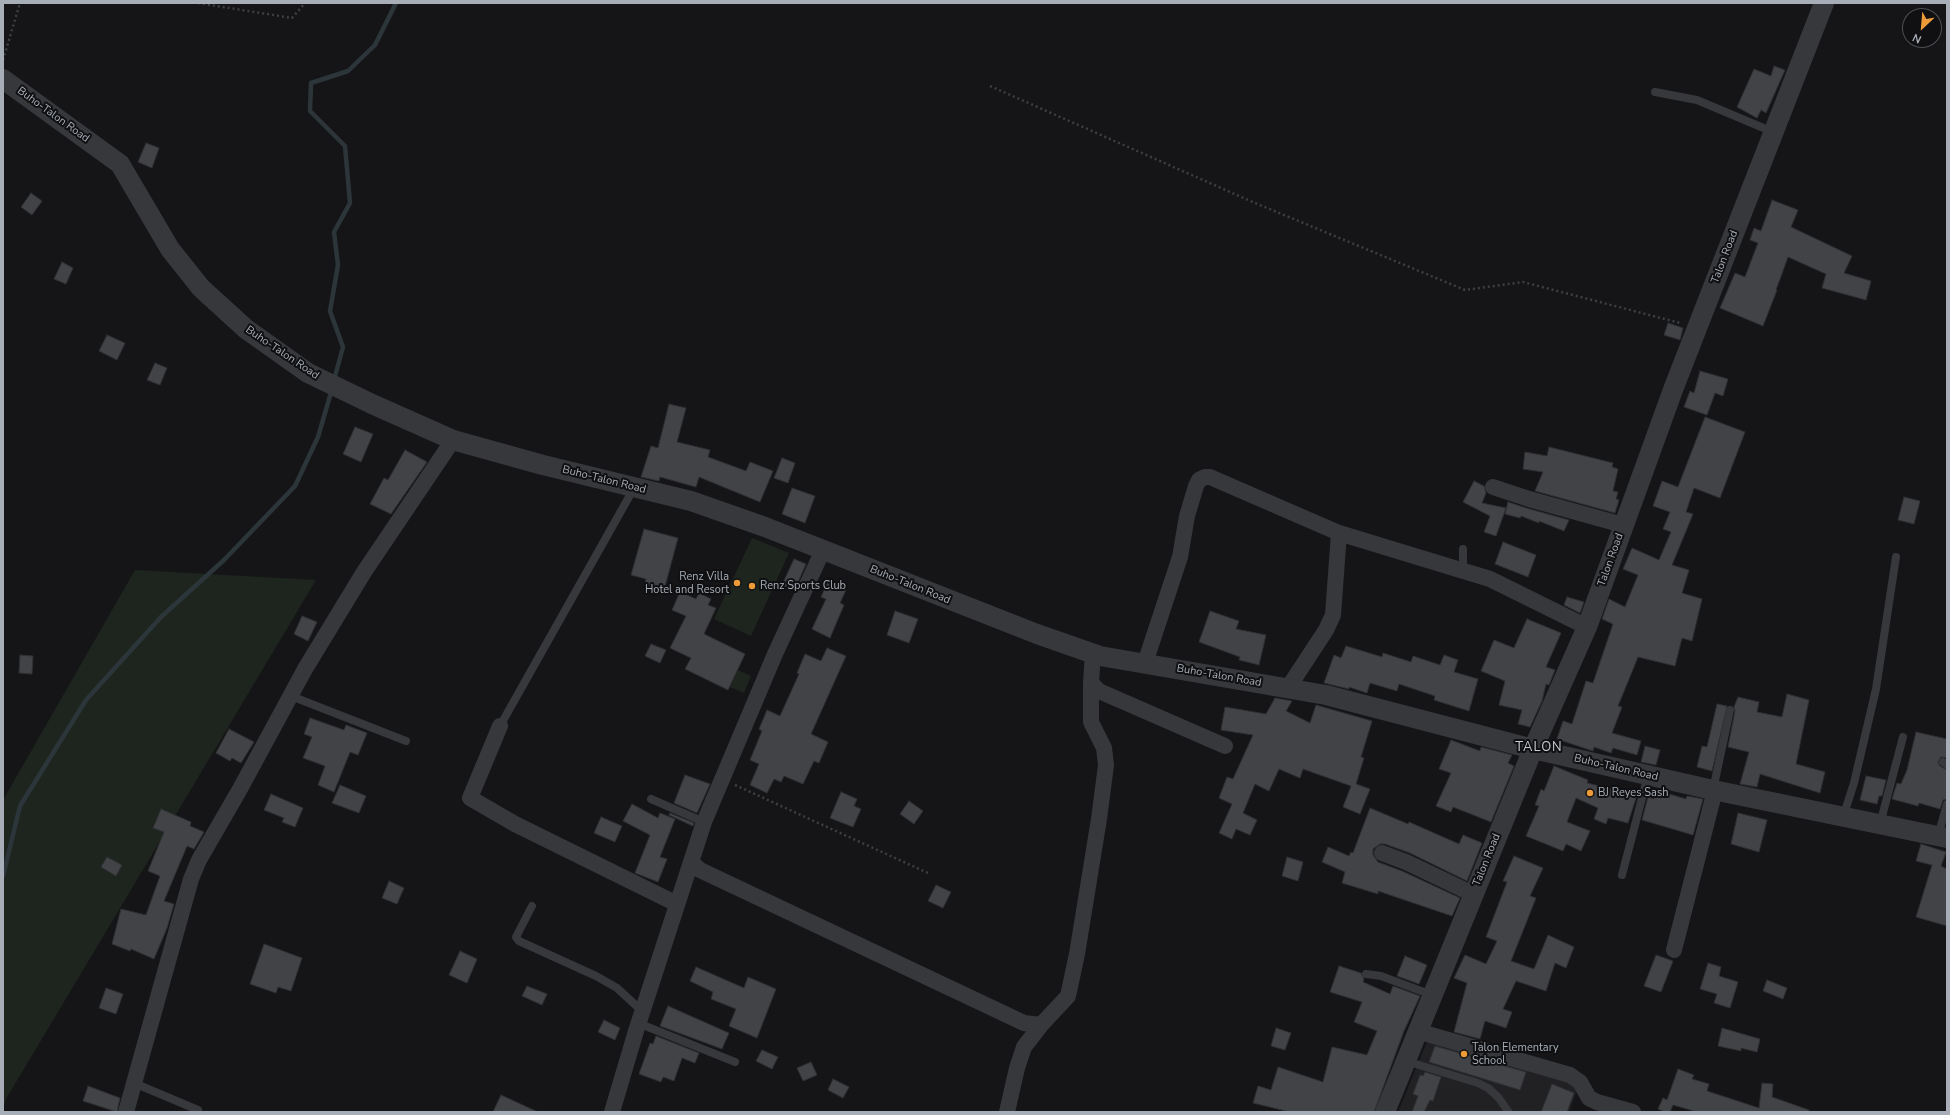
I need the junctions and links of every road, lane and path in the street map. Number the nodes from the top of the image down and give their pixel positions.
1 (20, 3) edge
2 (198, 3) edge
3 (305, 3) edge
4 (1824, 3) edge
5 (3, 60) edge
6 (3, 79) edge
7 (990, 86) dead end
8 (1655, 92) dead end
9 (1773, 132) junction
10 (1698, 328) junction
11 (454, 440) junction
12 (1493, 487) dead end
13 (634, 488) junction
14 (1623, 525) junction
15 (1339, 533) junction
16 (1463, 549) dead end
17 (822, 550) junction
18 (1896, 557) dead end
19 (1463, 570) junction
20 (1587, 627) junction
21 (1093, 653) junction
22 (1145, 663) junction
23 (1091, 683) junction
24 (1288, 688) junction
25 (291, 696) junction
26 (1730, 710) dead end
27 (500, 726) joint
28 (1903, 737) dead end
29 (406, 741) dead end
30 (1225, 746) dead end
31 (1533, 749) junction
32 (1648, 775) junction
33 (722, 779) junction
34 (1714, 790) junction
35 (651, 799) dead end
36 (1947, 804) edge
37 (1843, 816) junction
38 (704, 822) junction
39 (1880, 824) junction
40 (1943, 837) edge
41 (1382, 853) dead end
42 (690, 862) junction
43 (928, 873) dead end
44 (1622, 875) dead end
45 (1473, 894) junction
46 (677, 904) junction
47 (532, 906) dead end
48 (1674, 950) dead end
49 (1366, 974) dead end
50 (1432, 995) junction
51 (640, 1017) junction
52 (1041, 1025) junction
53 (1417, 1031) junction
54 (1405, 1061) junction
55 (735, 1062) dead end
56 (134, 1083) junction
57 (1587, 1096) junction
58 (198, 1110) dead end
59 (1508, 1111) edge
60 (1628, 1111) edge
61 (126, 1112) edge
62 (612, 1112) edge
63 (1007, 1112) edge
64 (1385, 1112) edge
65 (1597, 1112) edge

1 - 5 path
2 - 3 path
4 - 9 street, Talon Road
6 - 11 street, Buho-Talon Road
7 - 10 path
8 - 9 lane
9 - 10 street, Talon Road
10 - 14 street, Talon Road
11 - 13 street, Buho-Talon Road
11 - 25 street
12 - 14 street
13 - 17 street, Buho-Talon Road
13 - 27 lane
14 - 20 street, Talon Road
15 - 19 street
15 - 22 street
15 - 24 street
16 - 19 lane
17 - 21 street, Buho-Talon Road
17 - 33 street
18 - 37 lane
19 - 20 street
20 - 31 street, Talon Road
21 - 22 street, Buho-Talon Road
21 - 23 street
22 - 24 street, Buho-Talon Road
23 - 30 street
23 - 52 street
24 - 31 street, Buho-Talon Road
25 - 29 lane
25 - 56 street
26 - 34 lane
27 - 46 street
28 - 39 lane
31 - 32 street, Buho-Talon Road
31 - 45 street, Talon Road
32 - 34 street, Buho-Talon Road
32 - 44 lane
33 - 38 street
33 - 43 path
34 - 37 street, Buho-Talon Road
34 - 48 street
35 - 38 lane
36 - 40 lane
37 - 39 street, Buho-Talon Road
38 - 42 street
39 - 40 street, Buho-Talon Road
41 - 45 street
42 - 46 street
42 - 52 street
45 - 50 street, Talon Road
46 - 51 street
47 - 51 lane
49 - 50 lane
50 - 53 street, Talon Road
51 - 55 lane
51 - 62 street
52 - 63 street
53 - 54 street, Talon Road
53 - 57 street
54 - 59 lane
54 - 64 street, Talon Road
56 - 58 lane
56 - 61 street
57 - 60 street
57 - 65 street

